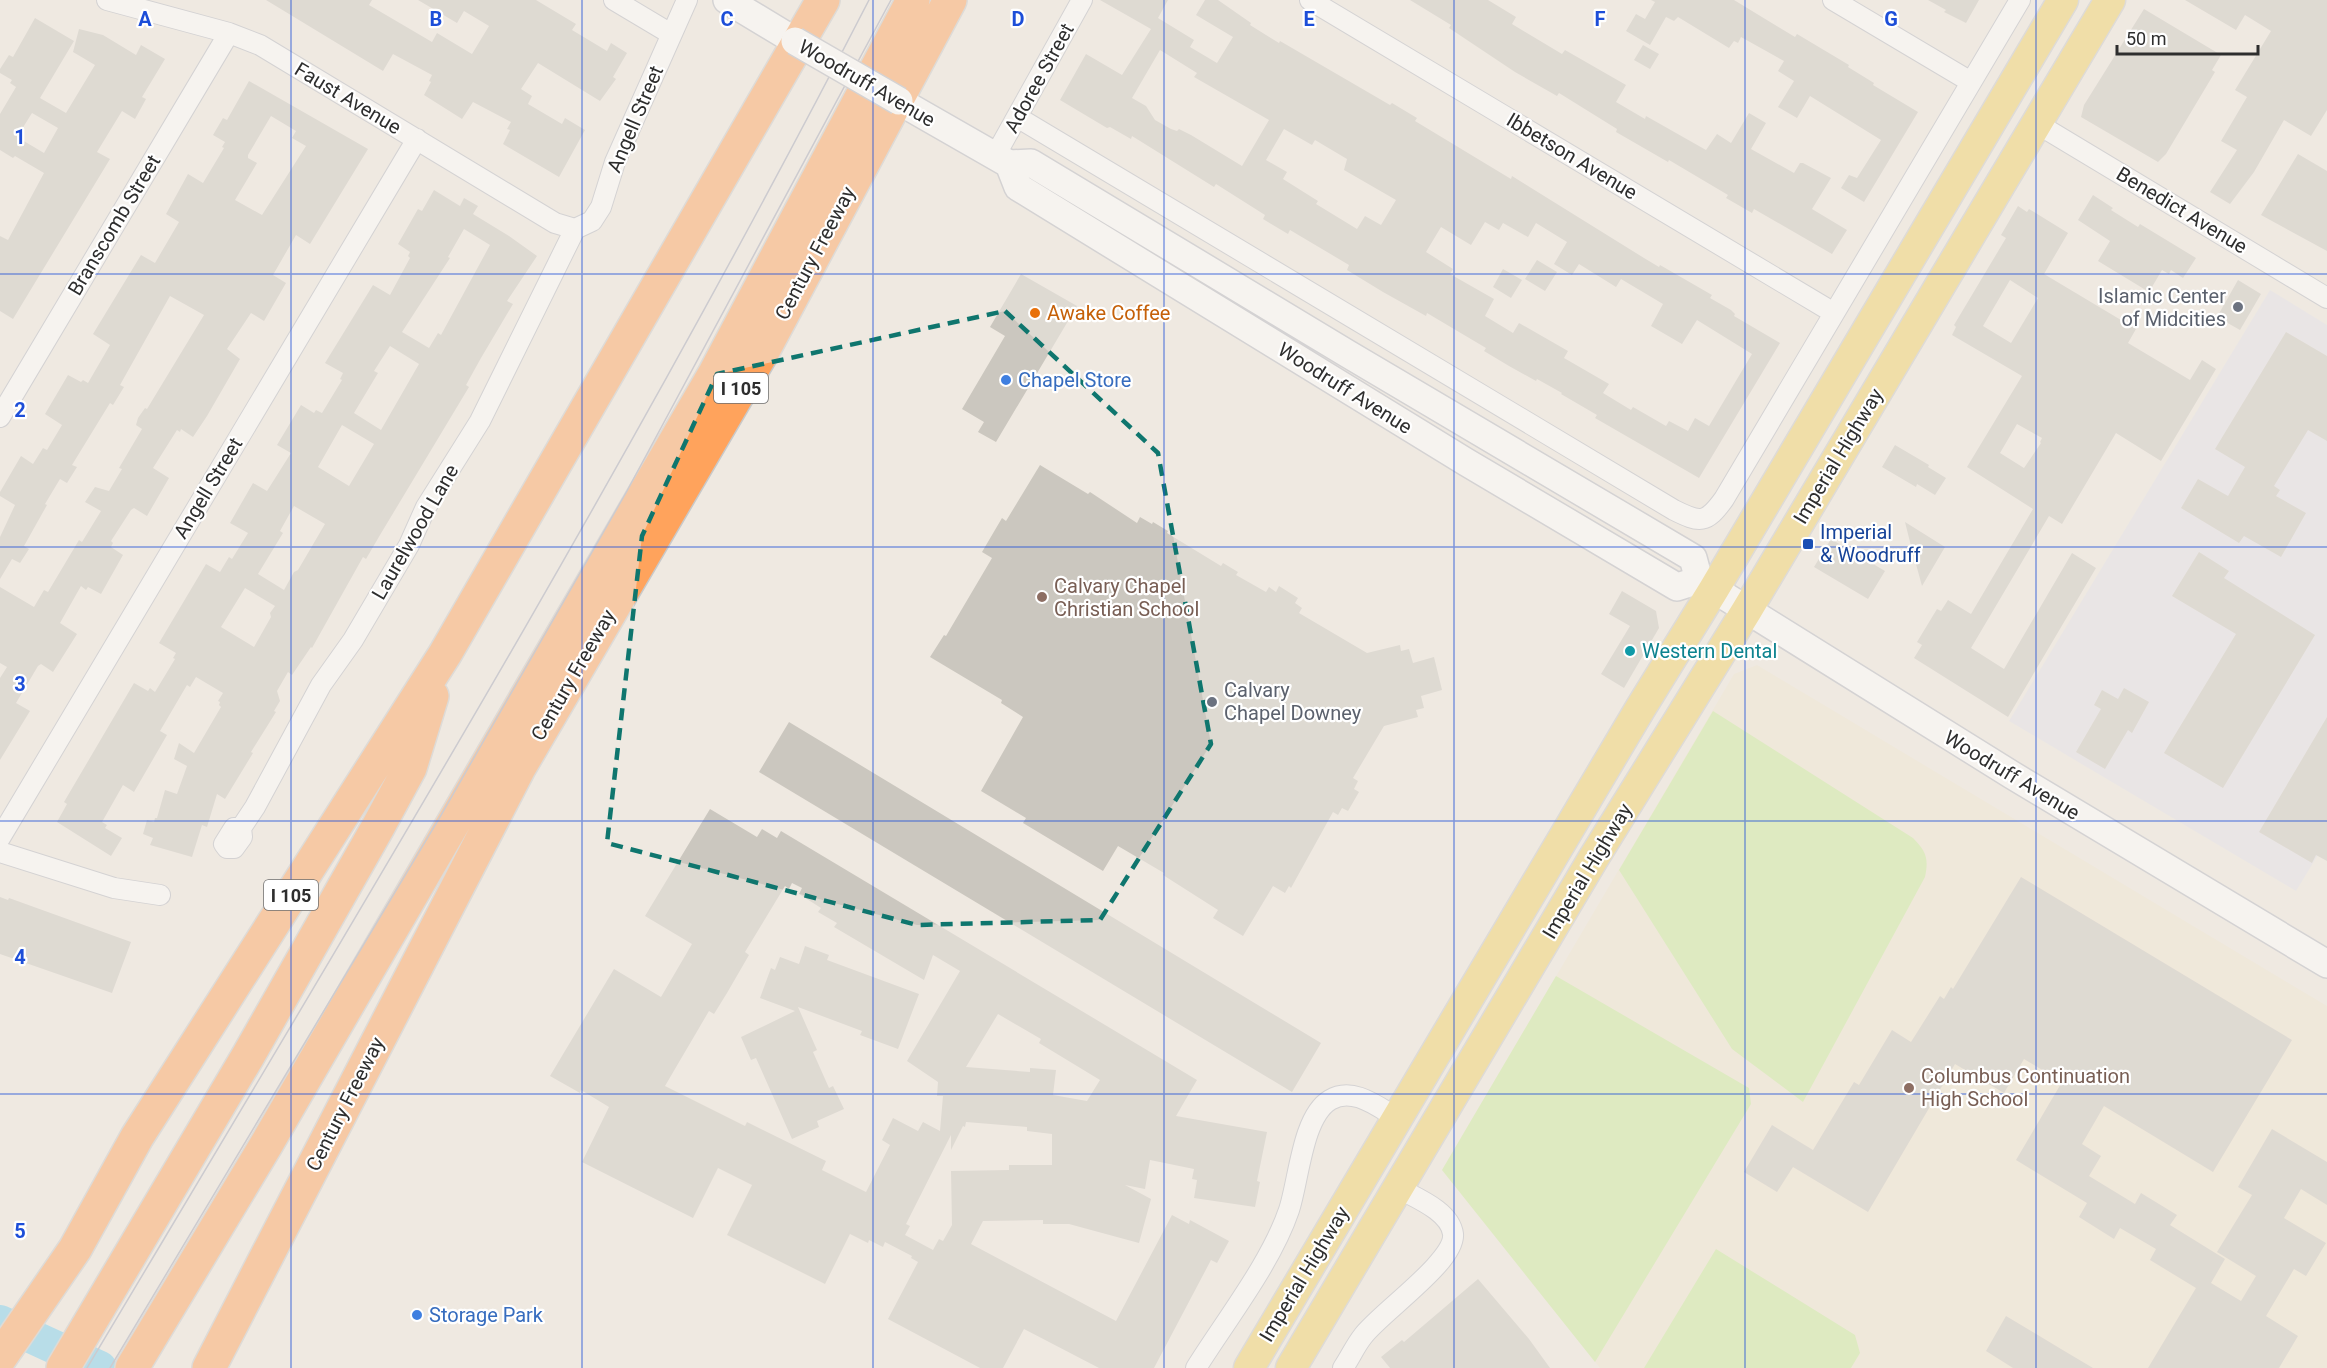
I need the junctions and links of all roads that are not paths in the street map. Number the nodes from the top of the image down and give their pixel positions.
1 (107, 0) edge
2 (614, 0) edge
3 (687, 0) edge
4 (823, 0) edge
5 (913, 0) edge
6 (950, 0) edge
7 (1082, 0) edge
8 (1310, 0) edge
9 (1833, 0) edge
10 (2020, 0) edge
11 (2063, 0) edge
12 (2078, 0) edge
13 (2110, 0) edge
14 (732, 3) edge
15 (229, 33) junction
16 (671, 34) junction
17 (1971, 82) junction
18 (1017, 117) junction
19 (2036, 123) junction
20 (417, 139) junction
21 (1002, 160) junction
22 (575, 229) junction
23 (2327, 298) edge
24 (1834, 313) junction
25 (0, 417) edge
26 (1707, 585) junction
27 (1747, 610) junction
28 (445, 654) junction
29 (519, 768) junction
30 (241, 828) dead end
31 (0, 838) edge
32 (0, 852) edge
33 (160, 895) dead end
34 (2327, 964) edge
35 (1397, 1118) junction
36 (137, 1137) junction
37 (266, 1144) junction
38 (1398, 1188) junction
39 (0, 1318) edge
40 (0, 1358) edge
41 (211, 1365) edge
42 (63, 1368) edge
43 (132, 1368) edge
44 (1196, 1368) edge
45 (1248, 1368) edge
46 (1291, 1368) edge
47 (1343, 1368) edge

1 - 15 street, Faust Avenue
2 - 16 street
3 - 16 street, Angell Street
4 - 28 highway, I 105
5 - 37 highway
6 - 29 highway, Century Freeway / I 105
7 - 18 street, Adoree Street
8 - 24 street, Ibbetson Avenue
9 - 17 street
10 - 17 street
11 - 26 main road, Imperial Highway
12 - 19 main road
13 - 19 main road, Imperial Highway
14 - 21 main road, Woodruff Avenue, bridge
15 - 20 street, Faust Avenue
15 - 25 street, Branscomb Street
16 - 22 street, Angell Street
17 - 24 street
18 - 21 street, Adoree Street
18 - 24 street
19 - 23 street, Benedict Avenue
19 - 27 main road, Imperial Highway
20 - 22 street, Faust Avenue
20 - 31 street, Angell Street
21 - 26 main road, Woodruff Avenue
22 - 30 street, Laurelwood Lane
26 - 27 main road, Woodruff Avenue
26 - 35 main road, Imperial Highway
27 - 34 main road, Woodruff Avenue
27 - 38 main road, Imperial Highway
28 - 36 highway, I 105
28 - 42 highway
29 - 37 highway
29 - 41 highway, Century Freeway / I 105
32 - 33 street
35 - 44 street, Imperial Highway
35 - 45 main road, Imperial Highway
36 - 39 highway
36 - 40 highway
37 - 43 highway
38 - 46 main road, Imperial Highway
38 - 47 street

